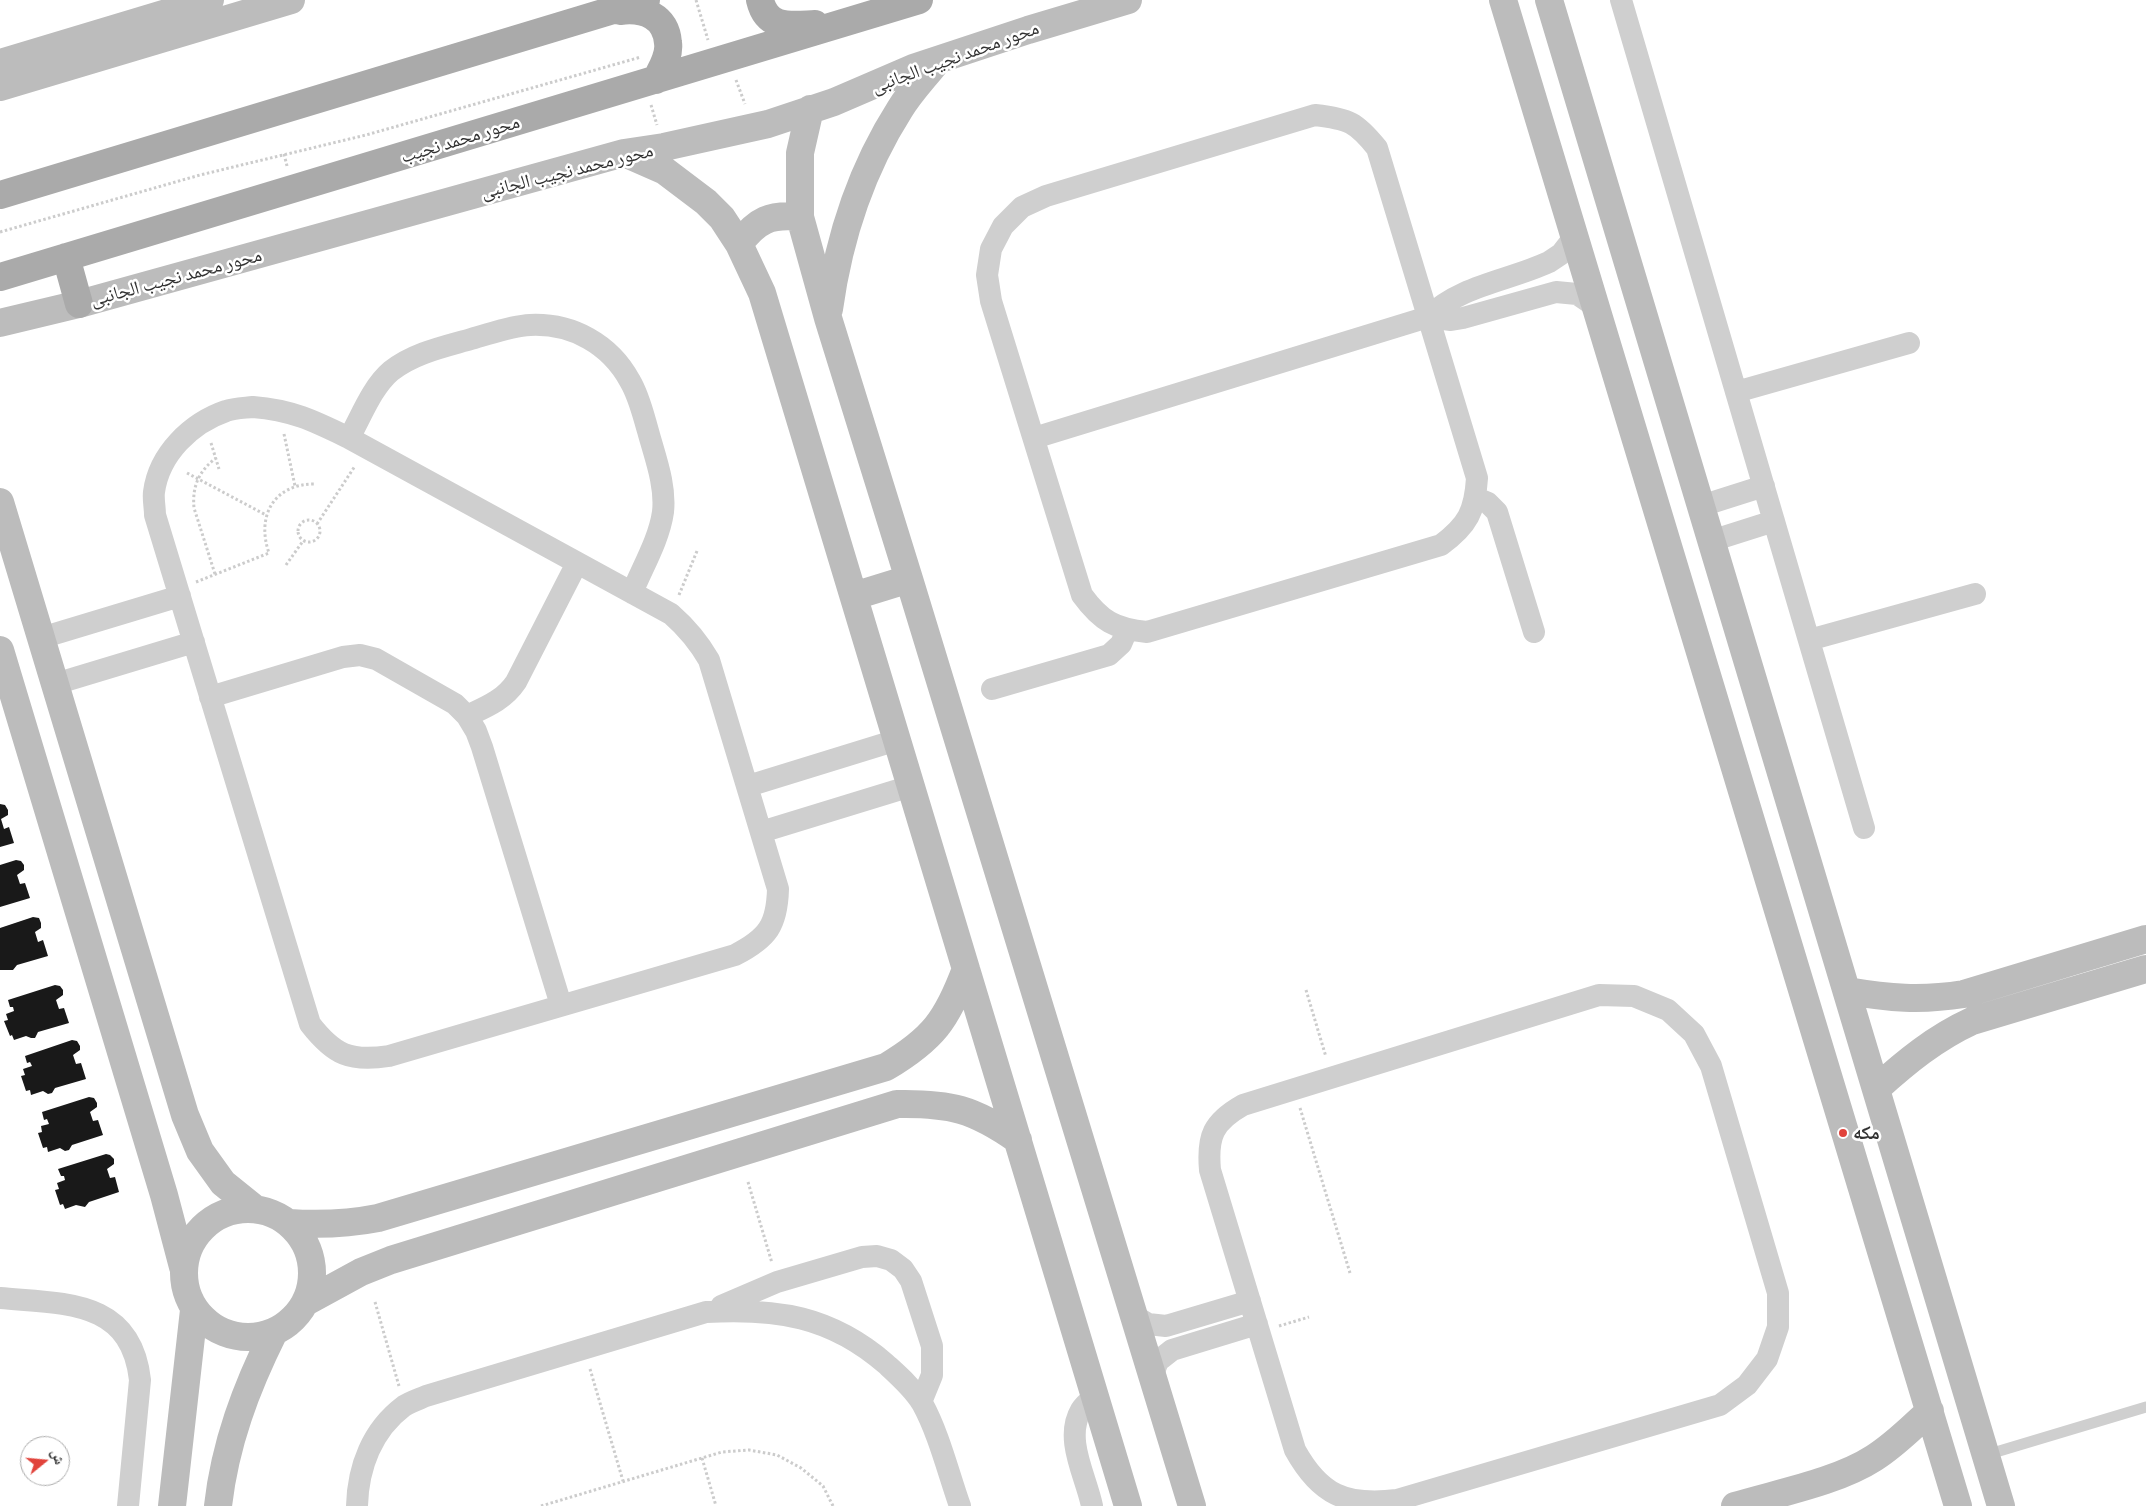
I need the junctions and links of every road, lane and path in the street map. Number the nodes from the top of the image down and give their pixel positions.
1 (210, 0) edge
2 (291, 0) edge
3 (646, 0) edge
4 (696, 0) edge
5 (760, 0) edge
6 (919, 0) edge
7 (1128, 0) edge
8 (1504, 0) edge
9 (1549, 0) edge
10 (1621, 0) edge
11 (598, 14) junction
12 (840, 24) junction
13 (721, 60) junction
14 (938, 60) junction
15 (0, 63) edge
16 (649, 73) junction
17 (0, 87) edge
18 (810, 109) junction
19 (754, 128) junction
20 (664, 147) junction
21 (624, 153) junction
22 (284, 154) junction
23 (289, 170) dead end
24 (0, 195) edge
25 (800, 216) junction
26 (0, 232) edge
27 (1575, 236) junction
28 (739, 244) junction
29 (66, 257) junction
30 (0, 277) edge
31 (79, 304) junction
32 (1596, 307) junction
33 (1428, 317) junction
34 (828, 318) junction
35 (2, 325) edge
36 (1909, 343) dead end
37 (1736, 392) junction
38 (279, 409) junction
39 (203, 421) junction
40 (1034, 438) junction
41 (358, 443) junction
42 (216, 458) junction
43 (219, 469) dead end
44 (188, 474) dead end
45 (197, 479) junction
46 (314, 484) dead end
47 (295, 486) junction
48 (1764, 486) junction
49 (1476, 498) junction
50 (0, 502) edge
51 (1701, 506) junction
52 (266, 515) junction
53 (1774, 521) junction
54 (317, 524) junction
55 (1711, 540) junction
56 (303, 541) junction
57 (697, 551) dead end
58 (577, 563) junction
59 (286, 565) dead end
60 (215, 574) junction
61 (910, 579) junction
62 (178, 593) junction
63 (632, 593) junction
64 (1975, 594) dead end
65 (854, 596) junction
66 (671, 614) junction
67 (1127, 630) junction
68 (1534, 632) dead end
69 (41, 638) junction
70 (1809, 640) junction
71 (194, 642) junction
72 (0, 650) edge
73 (1749, 666) junction
74 (1709, 679) junction
75 (55, 684) junction
76 (992, 689) dead end
77 (210, 697) junction
78 (467, 716) junction
79 (897, 740) junction
80 (748, 786) junction
81 (911, 786) junction
82 (1864, 828) dead end
83 (762, 832) junction
84 (2146, 939) edge
85 (966, 969) junction
86 (2146, 969) edge
87 (1306, 990) dead end
88 (1847, 991) junction
89 (561, 1005) junction
90 (1332, 1077) junction
91 (1294, 1089) junction
92 (1876, 1089) junction
93 (1018, 1140) junction
94 (748, 1182) dead end
95 (254, 1208) junction
96 (289, 1223) junction
97 (183, 1267) junction
98 (1350, 1274) dead end
99 (777, 1282) junction
100 (0, 1298) edge
101 (1250, 1301) junction
102 (306, 1302) junction
103 (376, 1302) dead end
104 (194, 1310) junction
105 (706, 1312) junction
106 (1133, 1315) junction
107 (1309, 1317) dead end
108 (1258, 1328) junction
109 (274, 1332) junction
110 (584, 1348) junction
111 (1152, 1377) junction
112 (1095, 1396) junction
113 (921, 1402) junction
114 (405, 1406) junction
115 (2146, 1408) edge
116 (1930, 1411) junction
117 (1986, 1455) junction
118 (702, 1458) junction
119 (623, 1481) junction
120 (552, 1504) edge
121 (128, 1506) edge
122 (172, 1506) edge
123 (218, 1506) edge
124 (357, 1506) edge
125 (541, 1506) edge
126 (716, 1506) edge
127 (833, 1506) edge
128 (960, 1506) edge
129 (1092, 1506) edge
130 (1128, 1506) edge
131 (1192, 1506) edge
132 (1736, 1506) edge
133 (1958, 1506) edge
134 (2001, 1506) edge

1 - 15 street
2 - 17 street
3 - 11 main road
4 - 13 path
5 - 12 main road
6 - 12 main road, محور محمد نجيب
7 - 14 street, محور محمد نجيب الجانبى
8 - 27 street
9 - 51 street
10 - 37 street
11 - 16 main road
11 - 24 main road
12 - 13 main road, محور محمد نجيب
13 - 16 main road, محور محمد نجيب
13 - 19 path
14 - 18 street, محور محمد نجيب الجانبى
14 - 34 street
16 - 20 path
16 - 22 path
16 - 29 main road, محور محمد نجيب
18 - 19 street, محور محمد نجيب الجانبى
18 - 25 street
19 - 20 street, محور محمد نجيب الجانبى
20 - 21 street, محور محمد نجيب الجانبى
21 - 28 street
21 - 31 street, محور محمد نجيب الجانبى
22 - 23 path
22 - 26 path
25 - 28 street
25 - 34 street
27 - 32 street
27 - 33 street
28 - 65 street
29 - 30 main road, محور محمد نجيب
29 - 31 main road
31 - 35 street, محور محمد نجيب الجانبى
32 - 33 street
32 - 74 street
33 - 40 street
33 - 40 street
33 - 49 street
34 - 61 street
36 - 37 street
37 - 48 street
38 - 39 street
38 - 41 street
38 - 47 path
39 - 42 path
39 - 62 street
40 - 67 street
41 - 54 path
41 - 58 street
41 - 63 street
42 - 43 path
42 - 45 path
44 - 45 path
45 - 52 path
45 - 60 path
46 - 47 path
47 - 52 path
48 - 51 street
48 - 53 street
49 - 67 street
49 - 68 street
50 - 69 street
51 - 55 street
52 - 60 path
53 - 55 street
53 - 70 street
54 - 56 path
54 - 56 path
55 - 73 street
56 - 59 path
57 - 66 path
58 - 63 street
58 - 78 street
60 - 62 path
61 - 65 street
61 - 106 street
62 - 69 street
62 - 71 street
63 - 66 street
64 - 70 street
65 - 79 street
66 - 80 street
67 - 76 street
69 - 75 street
70 - 82 street
71 - 75 street
71 - 77 street
72 - 97 street
73 - 74 street
73 - 88 street
74 - 116 street
75 - 95 street
77 - 78 street
77 - 89 street
78 - 89 street
79 - 80 street
79 - 81 street
80 - 83 street
81 - 83 street
81 - 85 street
83 - 89 street
84 - 88 street
85 - 93 street
85 - 96 street
86 - 92 street
87 - 90 path
88 - 92 street
90 - 91 street
90 - 108 street
91 - 98 path
91 - 101 street
92 - 117 street
93 - 102 street
93 - 112 street
94 - 99 path
95 - 96 street
95 - 97 street
96 - 102 street
97 - 104 street
99 - 105 street
99 - 113 street
100 - 121 street
101 - 106 street
101 - 108 street
102 - 109 street
103 - 114 path
104 - 109 street
104 - 122 street
105 - 110 street
105 - 113 street
106 - 111 street
107 - 108 path
108 - 111 street
109 - 123 street
110 - 114 street
110 - 119 path
111 - 131 street
112 - 129 street
112 - 130 street
113 - 128 street
114 - 124 street
115 - 117 lane
116 - 132 street
116 - 133 street
117 - 134 street
118 - 119 path
118 - 126 path
118 - 127 path
119 - 120 path
120 - 125 path

